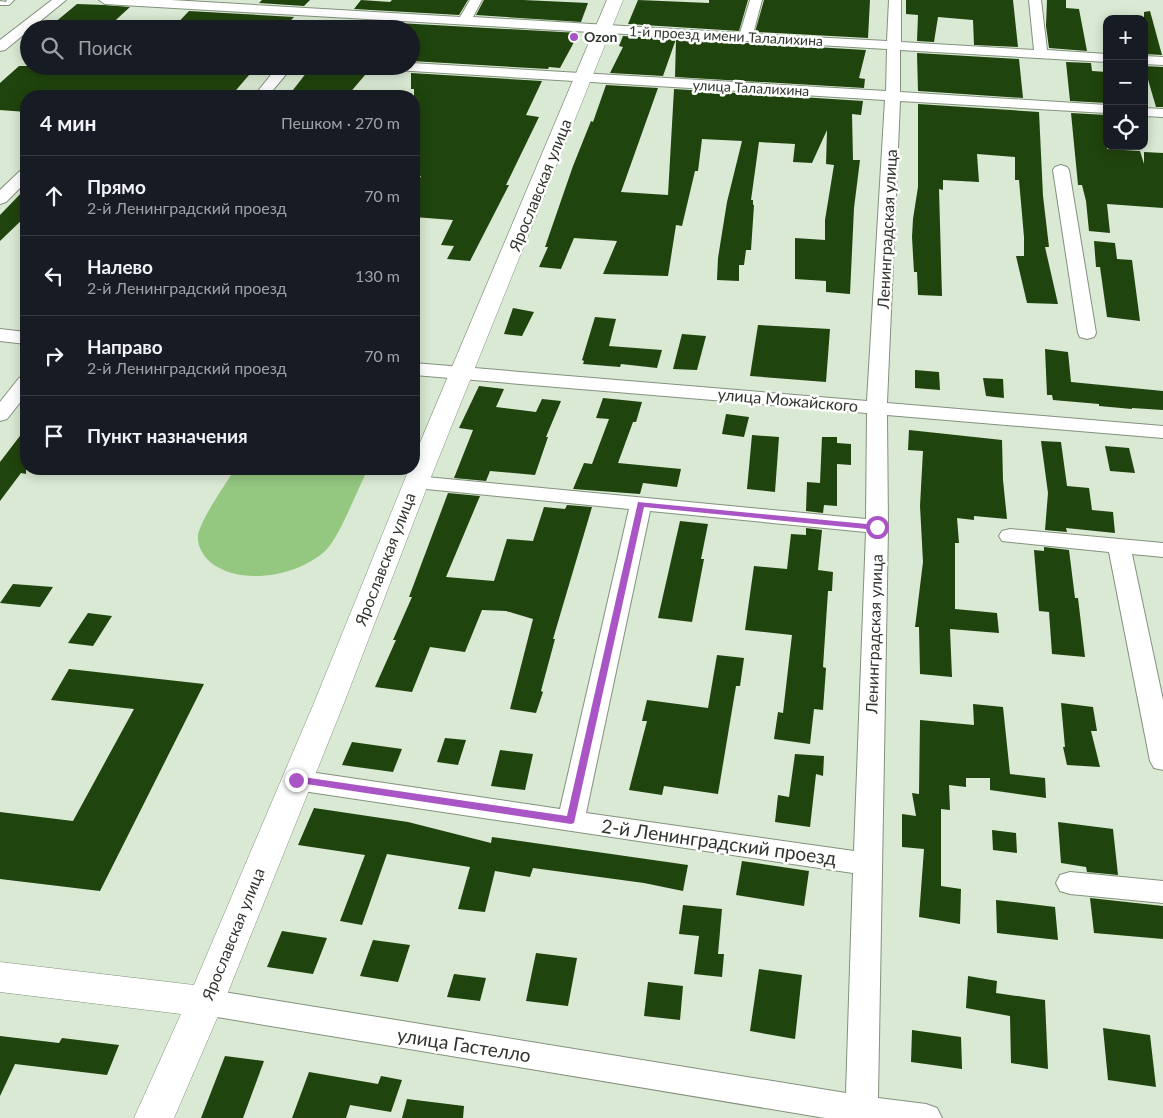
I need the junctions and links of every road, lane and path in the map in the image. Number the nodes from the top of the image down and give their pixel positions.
1 (11, 0) edge
2 (60, 0) edge
3 (105, 0) edge
4 (338, 0) edge
5 (476, 0) edge
6 (616, 0) edge
7 (756, 0) edge
8 (895, 0) edge
9 (1034, 0) edge
10 (193, 2) edge
11 (0, 3) edge
12 (323, 18) junction
13 (34, 20) edge
14 (417, 20) edge
15 (420, 20) edge
16 (464, 21) junction
17 (603, 29) junction
18 (20, 30) edge
19 (746, 37) junction
20 (2, 44) edge
21 (20, 44) edge
22 (893, 46) junction
23 (1040, 54) junction
24 (1103, 58) edge
25 (1148, 60) edge
26 (1163, 61) edge
27 (420, 68) edge
28 (278, 75) edge
29 (582, 78) junction
30 (266, 90) edge
31 (891, 96) junction
32 (1103, 109) edge
33 (1148, 112) edge
34 (1163, 113) edge
35 (1061, 170) dead end
36 (20, 180) edge
37 (0, 199) edge
38 (1086, 333) dead end
39 (0, 335) edge
40 (20, 337) edge
41 (420, 370) edge
42 (461, 373) junction
43 (20, 390) edge
44 (877, 407) junction
45 (0, 415) edge
46 (1163, 432) edge
47 (420, 472) edge
48 (419, 475) edge
49 (416, 482) junction
50 (641, 504) junction
51 (877, 527) junction
52 (1010, 536) dead end
53 (1119, 546) junction
54 (1163, 550) edge
55 (1163, 761) edge
56 (296, 780) junction
57 (571, 820) junction
58 (867, 864) junction
59 (1070, 883) dead end
60 (1163, 892) edge
61 (0, 977) edge
62 (205, 1002) junction
63 (862, 1114) edge
64 (154, 1118) edge
65 (926, 1118) edge

1 - 11 lane
2 - 13 street
3 - 10 street, 1-й проезд имени Талалихина
4 - 12 street
5 - 16 street
6 - 17 street, Ярославская улица
7 - 19 street
8 - 22 street, Ленинградская улица
9 - 23 street
10 - 12 street, 1-й проезд имени Талалихина
12 - 14 street, 1-й проезд имени Талалихина
15 - 16 street, 1-й проезд имени Талалихина
16 - 17 street, 1-й проезд имени Талалихина
17 - 19 street, 1-й проезд имени Талалихина
17 - 29 street, Ярославская улица
18 - 20 street
19 - 22 street, 1-й проезд имени Талалихина
20 - 21 street
22 - 23 street, 1-й проезд имени Талалихина
22 - 31 street, Ленинградская улица
23 - 24 street, 1-й проезд имени Талалихина
25 - 26 street
27 - 29 street, улица Талалихина
28 - 30 street
29 - 31 street, улица Талалихина
29 - 42 street, Ярославская улица
31 - 32 street, улица Талалихина
31 - 44 street, Ленинградская улица
33 - 34 street
35 - 38 street
36 - 37 street
39 - 40 street
41 - 42 street, улица Можайского
42 - 44 street, улица Можайского
42 - 47 street, Ярославская улица
43 - 45 street
44 - 46 street, улица Можайского
44 - 51 street, Ленинградская улица
48 - 49 street, Ярославская улица
49 - 50 street
49 - 56 street, Ярославская улица
50 - 51 street
50 - 57 street
51 - 58 street, Ленинградская улица
52 - 53 street
53 - 54 street
53 - 55 street
56 - 57 street, 2-й Ленинградский проезд
56 - 62 street, Ярославская улица
57 - 58 street, 2-й Ленинградский проезд
58 - 63 street, Ленинградская улица
59 - 60 street
61 - 62 street, улица Гастелло
62 - 63 street, улица Гастелло
62 - 64 street, Ярославская улица
63 - 65 street, улица Гастелло

